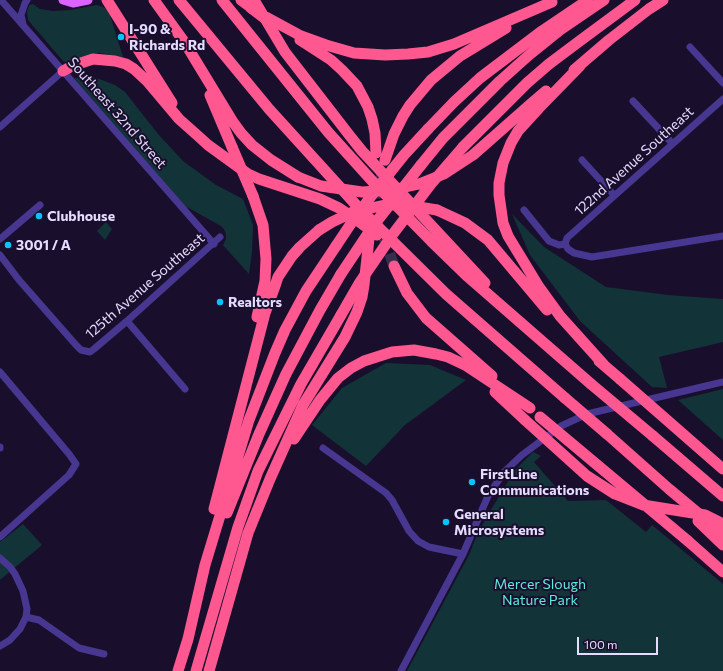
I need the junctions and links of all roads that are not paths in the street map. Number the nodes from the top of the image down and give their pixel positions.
1 (0, 0) edge
2 (27, 0) edge
3 (63, 0) edge
4 (88, 0) edge
5 (107, 0) edge
6 (154, 0) edge
7 (179, 0) edge
8 (222, 0) edge
9 (241, 0) edge
10 (588, 0) edge
11 (604, 0) edge
12 (635, 0) edge
13 (663, 0) edge
14 (554, 1) edge
15 (252, 4) edge
16 (170, 21) junction
17 (273, 22) junction
18 (23, 24) junction
19 (690, 47) dead end
20 (580, 66) junction
21 (63, 71) junction
22 (723, 83) edge
23 (723, 99) edge
24 (633, 101) dead end
25 (0, 127) edge
26 (197, 135) junction
27 (672, 143) junction
28 (376, 152) tunnel mouth
29 (385, 160) tunnel mouth
30 (582, 160) dead end
31 (614, 196) junction
32 (40, 205) dead end
33 (524, 210) dead end
34 (723, 236) edge
35 (220, 237) dead end
36 (0, 239) edge
37 (369, 239) dead end
38 (214, 244) junction
39 (565, 244) junction
40 (0, 255) edge
41 (394, 266) tunnel mouth
42 (421, 270) junction
43 (127, 321) junction
44 (448, 357) junction
45 (564, 360) junction
46 (604, 365) junction
47 (0, 372) edge
48 (723, 382) edge
49 (185, 389) dead end
50 (530, 408) junction
51 (653, 436) junction
52 (323, 448) dead end
53 (229, 449) junction
54 (723, 467) edge
55 (270, 479) junction
56 (670, 489) junction
57 (723, 489) edge
58 (723, 496) edge
59 (723, 524) edge
60 (723, 534) edge
61 (0, 537) edge
62 (688, 541) junction
63 (723, 545) edge
64 (463, 554) junction
65 (0, 558) edge
66 (723, 564) edge
67 (205, 565) junction
68 (723, 572) edge
69 (198, 597) junction
70 (26, 617) junction
71 (0, 646) edge
72 (104, 654) dead end
73 (178, 671) edge
74 (196, 671) edge
75 (209, 671) edge
76 (401, 671) edge

1 - 18 street, Southeast 32nd Street
2 - 18 street
3 - 4 main road
5 - 26 highway
6 - 16 highway
7 - 42 highway
8 - 45 highway
9 - 15 highway
10 - 67 highway, bridge
11 - 67 highway, bridge
12 - 74 highway, bridge
13 - 20 highway
14 - 17 highway
14 - 29 highway
15 - 17 highway, bridge
15 - 45 highway
16 - 20 highway, bridge
16 - 53 highway, bridge
17 - 28 highway
18 - 21 street, Southeast 32nd Street
19 - 22 street
20 - 46 highway
21 - 25 street
21 - 26 highway
21 - 38 street, Southeast 32nd Street
23 - 27 street, 122nd Avenue Southeast
24 - 27 street
26 - 42 highway
27 - 31 street, 122nd Avenue Southeast
30 - 31 street
31 - 39 street, 122nd Avenue Southeast
32 - 36 street
33 - 39 street
34 - 39 street
35 - 38 street, 125th Avenue Southeast
37 - 55 highway
38 - 43 street, 125th Avenue Southeast
40 - 43 street, 125th Avenue Southeast
41 - 50 highway
42 - 56 highway, bridge
43 - 49 street
44 - 50 highway
44 - 55 highway
44 - 59 highway, bridge
45 - 51 highway, bridge
46 - 53 highway, bridge
46 - 54 highway, bridge
47 - 61 street
48 - 64 street
50 - 62 highway, bridge
51 - 57 highway
51 - 58 highway
52 - 64 street
53 - 69 highway
55 - 75 highway
56 - 60 highway, bridge
56 - 63 highway, bridge
62 - 66 highway
62 - 68 highway
64 - 76 street
65 - 70 street
67 - 69 highway
69 - 73 highway
70 - 71 street
70 - 72 street

